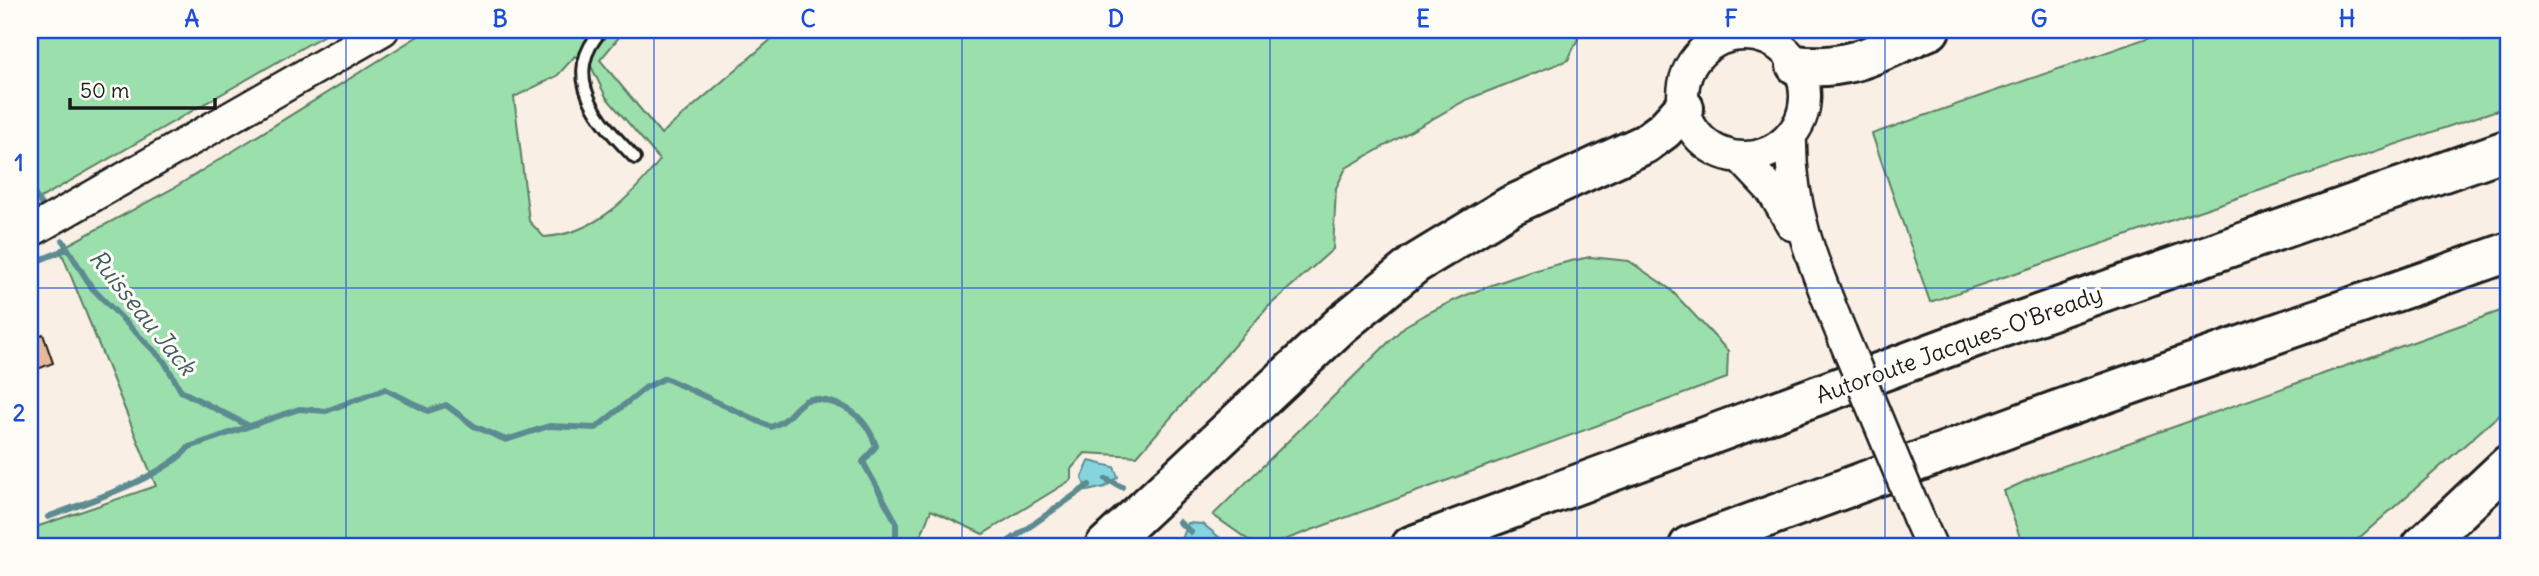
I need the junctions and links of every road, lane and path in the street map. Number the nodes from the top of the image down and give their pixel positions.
1 (383, 30) edge
2 (602, 30) edge
3 (1930, 30) edge
4 (1750, 33) edge
5 (1698, 42) edge
6 (1796, 65) junction
7 (1684, 108) junction
8 (1791, 135) junction
9 (2509, 149) edge
10 (1740, 157) junction
11 (635, 158) dead end
12 (30, 232) edge
13 (2509, 252) edge
14 (1819, 278) junction
15 (2509, 464) edge
16 (1105, 546) edge
17 (1411, 546) edge
18 (1689, 546) edge
19 (1931, 546) edge
20 (2422, 546) edge

1 - 12 street
2 - 11 lane
3 - 6 highway
4 - 5 street
4 - 6 street
5 - 7 street
6 - 8 street
7 - 10 street
7 - 16 highway
8 - 10 street
8 - 14 street
9 - 17 highway, Autoroute Jacques-O'Bready
10 - 14 street
13 - 18 highway
14 - 19 street, bridge
15 - 20 highway

